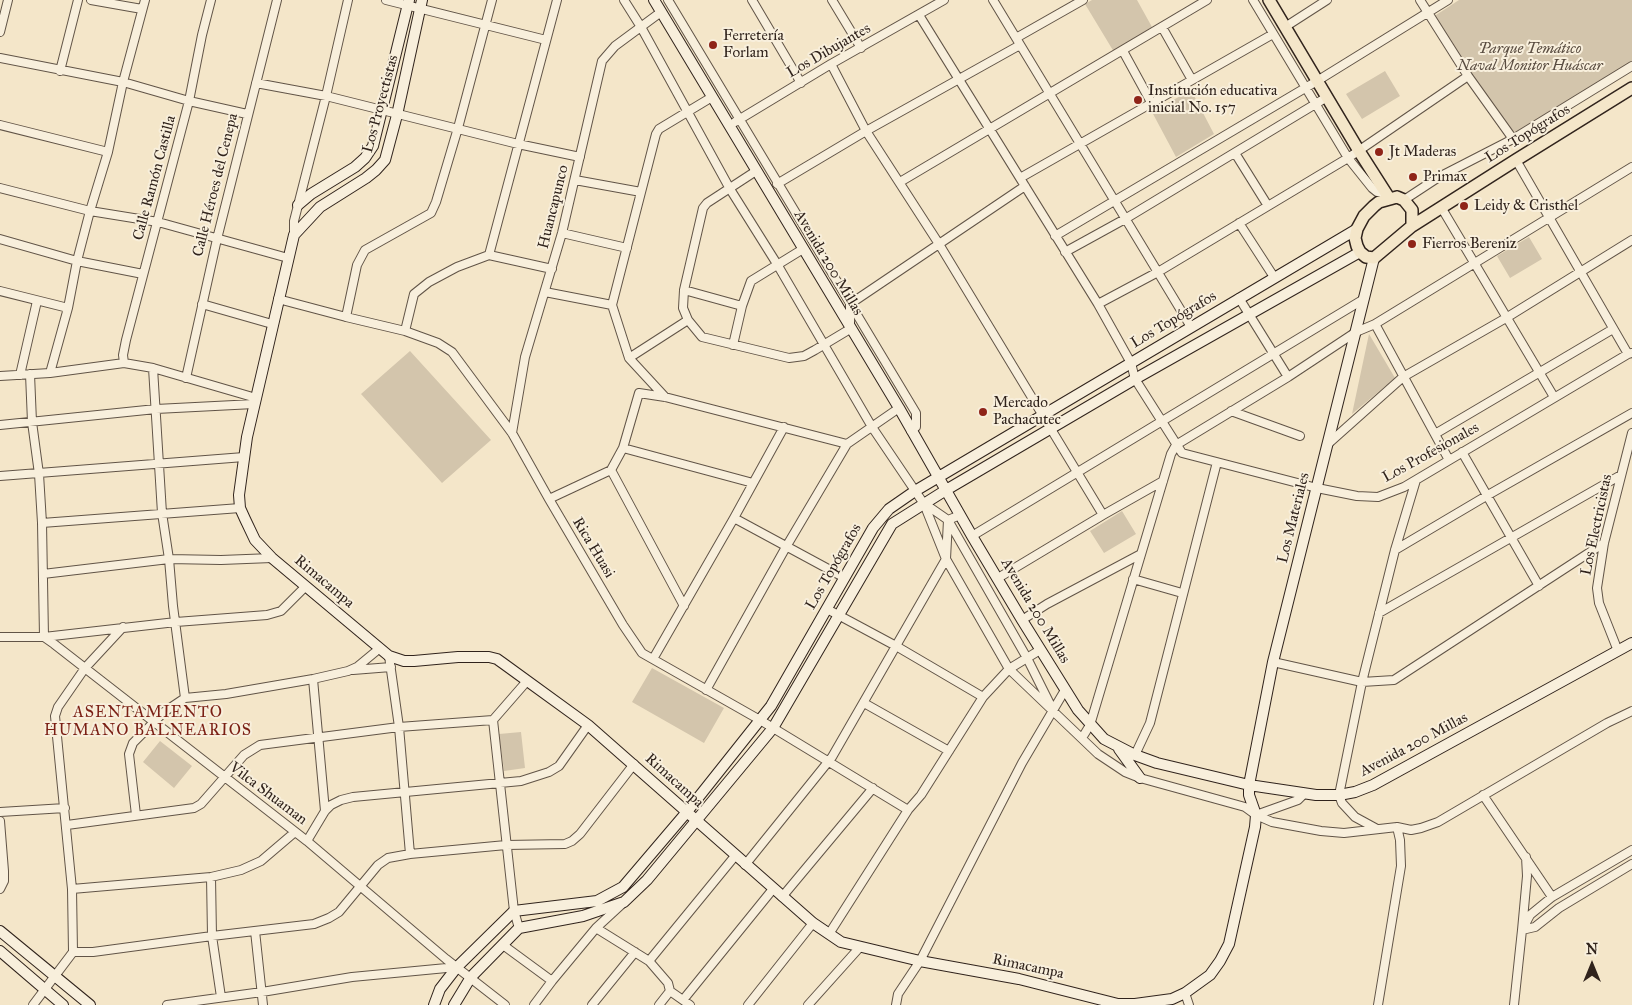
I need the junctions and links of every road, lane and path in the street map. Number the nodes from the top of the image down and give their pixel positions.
1 (8, 0) edge
2 (78, 0) edge
3 (91, 0) edge
4 (145, 0) edge
5 (211, 0) edge
6 (277, 0) edge
7 (348, 0) edge
8 (386, 0) edge
9 (492, 0) edge
10 (556, 0) edge
11 (624, 0) edge
12 (668, 0) edge
13 (752, 0) edge
14 (832, 0) edge
15 (944, 0) edge
16 (993, 0) edge
17 (1083, 0) edge
18 (1207, 0) edge
19 (1253, 0) edge
20 (1269, 0) edge
21 (1327, 0) edge
22 (1420, 0) edge
23 (1448, 0) edge
24 (655, 1) edge
25 (408, 2) edge
26 (421, 4) edge
27 (142, 9) junction
28 (661, 12) junction
29 (1428, 13) junction
30 (919, 15) junction
31 (486, 25) junction
32 (641, 26) junction
33 (1162, 27) junction
34 (1285, 27) junction
35 (0, 32) edge
36 (1273, 34) junction
37 (546, 40) junction
38 (1018, 42) junction
39 (861, 48) junction
40 (1123, 51) junction
41 (0, 58) edge
42 (831, 64) junction
43 (1632, 66) edge
44 (60, 71) junction
45 (1468, 76) junction
46 (959, 79) junction
47 (1192, 80) junction
48 (1317, 81) junction
49 (123, 82) junction
50 (256, 83) junction
51 (801, 83) junction
52 (1306, 88) junction
53 (1632, 88) edge
54 (1050, 94) junction
55 (326, 96) junction
56 (712, 97) junction
57 (1327, 97) junction
58 (189, 101) junction
59 (1152, 104) junction
60 (1315, 104) junction
61 (381, 111) junction
62 (686, 111) junction
63 (247, 114) junction
64 (397, 115) junction
65 (739, 120) junction
66 (0, 125) edge
67 (729, 126) junction
68 (458, 128) junction
69 (866, 130) junction
70 (990, 130) junction
71 (1512, 139) junction
72 (518, 144) junction
73 (1081, 145) junction
74 (1359, 151) junction
75 (108, 152) junction
76 (1234, 153) junction
77 (580, 157) junction
78 (1348, 158) junction
79 (1516, 160) junction
80 (1632, 167) edge
81 (756, 171) junction
82 (1020, 178) junction
83 (575, 180) junction
84 (900, 182) junction
85 (777, 184) junction
86 (1024, 186) junction
87 (0, 188) edge
88 (730, 189) junction
89 (641, 192) junction
90 (1387, 195) junction
91 (1115, 202) junction
92 (1406, 202) junction
93 (298, 204) junction
94 (1268, 206) junction
95 (1441, 207) junction
96 (90, 211) junction
97 (1549, 216) junction
98 (1126, 219) junction
99 (158, 222) junction
100 (1240, 223) junction
101 (1412, 226) junction
102 (1357, 229) junction
103 (562, 233) junction
104 (294, 235) junction
105 (1056, 236) junction
106 (0, 239) edge
107 (217, 239) junction
108 (1632, 240) edge
109 (939, 244) junction
110 (627, 248) junction
111 (803, 249) junction
112 (1066, 252) junction
113 (1360, 252) junction
114 (489, 254) junction
115 (288, 258) junction
116 (1374, 258) junction
117 (77, 261) junction
118 (1473, 263) junction
119 (777, 264) junction
120 (552, 269) junction
121 (1158, 272) junction
122 (1581, 272) junction
123 (144, 274) junction
124 (1274, 277) junction
125 (684, 290) junction
126 (0, 291) edge
127 (544, 292) junction
128 (1239, 298) junction
129 (278, 299) junction
130 (1364, 299) junction
131 (37, 301) junction
132 (202, 304) junction
133 (850, 304) junction
134 (1098, 304) junction
135 (612, 305) junction
136 (742, 306) junction
137 (68, 308) junction
138 (1250, 314) junction
139 (346, 318) junction
140 (1506, 318) junction
141 (688, 320) junction
142 (272, 324) junction
143 (1375, 324) junction
144 (1191, 327) junction
145 (850, 329) junction
146 (1613, 329) junction
147 (405, 331) junction
148 (1356, 332) junction
149 (733, 345) junction
150 (825, 346) junction
151 (1630, 353) edge
152 (1274, 354) junction
153 (629, 358) junction
154 (124, 363) junction
155 (1131, 363) junction
156 (153, 368) junction
157 (50, 373) junction
158 (1539, 373) junction
159 (30, 374) junction
160 (20, 375) junction
161 (0, 376) edge
162 (1288, 377) junction
163 (1403, 377) junction
164 (186, 378) junction
165 (1135, 379) junction
166 (666, 397) junction
167 (1554, 397) junction
168 (255, 401) junction
169 (899, 408) junction
170 (156, 409) junction
171 (1231, 411) junction
172 (1632, 414) edge
173 (1042, 416) junction
174 (32, 422) junction
175 (1161, 422) junction
176 (0, 425) edge
177 (784, 427) junction
178 (872, 427) junction
179 (1050, 428) junction
180 (911, 431) junction
181 (512, 433) junction
182 (1632, 433) edge
183 (1435, 434) junction
184 (1300, 436) dead end
185 (1329, 443) junction
186 (1631, 443) edge
187 (847, 444) junction
188 (1176, 445) junction
189 (623, 448) junction
190 (1462, 452) junction
191 (244, 457) junction
192 (1449, 460) junction
193 (1216, 462) junction
194 (160, 464) junction
195 (611, 470) junction
196 (1077, 472) junction
197 (39, 474) junction
198 (1621, 475) junction
199 (0, 476) edge
200 (939, 478) junction
201 (1416, 480) junction
202 (1163, 482) junction
203 (753, 483) junction
204 (1316, 488) junction
205 (946, 490) junction
206 (915, 491) junction
207 (1488, 496) junction
208 (549, 499) junction
209 (924, 504) junction
210 (240, 508) junction
211 (162, 513) junction
212 (960, 515) junction
213 (1103, 515) junction
214 (734, 518) junction
215 (948, 520) junction
216 (42, 523) junction
217 (972, 536) junction
218 (1512, 538) junction
219 (1604, 543) junction
220 (786, 547) junction
221 (1395, 550) junction
222 (1141, 554) junction
223 (272, 558) junction
224 (946, 559) junction
225 (169, 560) junction
226 (43, 574) junction
227 (845, 578) junction
228 (998, 578) junction
229 (1133, 579) junction
230 (305, 586) junction
231 (1539, 586) junction
232 (1182, 593) junction
233 (684, 606) junction
234 (827, 609) junction
235 (1379, 613) junction
236 (839, 615) junction
237 (1022, 620) junction
238 (176, 622) junction
239 (123, 627) junction
240 (0, 637) edge
241 (44, 637) junction
242 (1632, 643) edge
243 (896, 646) junction
244 (380, 648) junction
245 (1040, 650) junction
246 (1618, 651) junction
247 (1027, 658) junction
248 (653, 659) junction
249 (390, 662) junction
250 (1273, 662) junction
251 (85, 668) junction
252 (1009, 669) junction
253 (348, 671) junction
254 (313, 679) junction
255 (527, 681) junction
256 (1362, 682) junction
257 (706, 690) junction
258 (1065, 690) junction
259 (983, 697) junction
260 (186, 698) junction
261 (864, 704) junction
262 (1053, 710) junction
263 (1632, 711) edge
264 (493, 720) junction
265 (760, 720) junction
266 (154, 722) junction
267 (1090, 724) junction
268 (588, 725) junction
269 (399, 727) junction
270 (773, 728) junction
271 (1082, 738) junction
272 (319, 739) junction
273 (1118, 748) junction
274 (949, 751) junction
275 (1135, 755) junction
276 (829, 762) junction
277 (634, 764) junction
278 (225, 778) junction
279 (1140, 778) junction
280 (501, 782) junction
281 (1249, 786) junction
282 (873, 788) junction
283 (404, 792) junction
284 (1304, 794) junction
285 (1339, 795) junction
286 (1483, 796) junction
287 (65, 808) junction
288 (908, 810) junction
289 (325, 811) junction
290 (0, 812) edge
291 (686, 813) junction
292 (136, 815) junction
293 (1256, 815) junction
294 (0, 821) edge
295 (697, 821) junction
296 (67, 825) junction
297 (1397, 827) junction
298 (1377, 829) junction
299 (295, 832) junction
300 (1, 834) edge
301 (307, 841) junction
302 (506, 845) junction
303 (1632, 850) edge
304 (410, 854) junction
305 (735, 856) junction
306 (1526, 857) junction
307 (1632, 864) edge
308 (745, 865) junction
309 (211, 877) junction
310 (360, 886) junction
311 (773, 888) junction
312 (0, 889) edge
313 (72, 889) junction
314 (782, 897) junction
315 (1552, 897) junction
316 (624, 902) junction
317 (514, 911) junction
318 (813, 923) junction
319 (519, 928) junction
320 (596, 928) junction
321 (0, 930) edge
322 (1522, 930) junction
323 (255, 931) junction
324 (829, 934) junction
325 (212, 936) junction
326 (503, 945) junction
327 (860, 947) junction
328 (0, 951) edge
329 (74, 952) junction
330 (635, 952) junction
331 (649, 961) junction
332 (920, 961) junction
333 (456, 966) junction
334 (55, 976) junction
335 (471, 977) junction
336 (552, 981) junction
337 (46, 990) junction
338 (262, 992) junction
339 (670, 992) junction
340 (1185, 993) junction
341 (221, 997) junction
342 (687, 1002) edge
343 (34, 1005) edge
344 (63, 1005) edge
345 (90, 1005) edge
346 (166, 1005) edge
347 (263, 1005) edge
348 (434, 1005) edge
349 (454, 1005) edge
350 (505, 1005) edge
351 (534, 1005) edge
352 (592, 1005) edge
353 (659, 1005) edge
354 (748, 1005) edge
355 (808, 1005) edge
356 (896, 1005) edge
357 (1190, 1005) edge
358 (1378, 1005) edge
359 (1514, 1005) edge

1 - 35 street
2 - 44 street
3 - 27 street
4 - 27 street
5 - 58 street, Calle Ramón Castilla
6 - 50 street, Calle Héroes del Cenepa
7 - 55 street
8 - 25 street
9 - 31 street
10 - 37 street
11 - 32 street
12 - 65 street
13 - 51 street
14 - 39 street
15 - 30 street, Los Dibujantes
16 - 38 street
17 - 38 street
18 - 33 street
19 - 36 street
20 - 34 main road
21 - 34 street
22 - 29 street
23 - 29 street
24 - 28 main road, Avenida 200 Millas
25 - 26 street
25 - 61 main road
26 - 31 street
26 - 64 main road, Los Proyectistas
27 - 49 street
28 - 32 street, Huancapunco
28 - 56 main road, Avenida 200 Millas
29 - 45 street
29 - 48 street
30 - 39 street, Los Dibujantes
30 - 46 street
31 - 37 street
31 - 68 street
32 - 62 street
32 - 77 street, Huancapunco
33 - 40 street
33 - 47 street
34 - 48 main road
36 - 47 street
36 - 52 street
37 - 72 street
38 - 46 street
38 - 54 street
39 - 42 street, Los Dibujantes
40 - 54 street
40 - 59 street
41 - 44 street
42 - 51 street, Los Dibujantes
42 - 69 street
43 - 71 street
44 - 49 street
45 - 71 street
45 - 74 street
46 - 69 street
46 - 70 street
47 - 59 street
48 - 52 street
48 - 57 main road
49 - 58 street
49 - 75 street
50 - 55 street
50 - 63 street, Calle Héroes del Cenepa
51 - 65 street, Los Dibujantes
52 - 60 street
52 - 91 street
53 - 79 main road, Los Topógrafos
54 - 70 street
54 - 73 street
55 - 61 street
55 - 93 street
56 - 62 street
56 - 67 main road, Avenida 200 Millas
57 - 60 street
57 - 74 main road
58 - 63 street
58 - 99 street, Calle Ramón Castilla
59 - 73 street
60 - 76 street
60 - 78 street
61 - 64 street
61 - 93 main road
62 - 88 street
62 - 89 street
63 - 107 street, Calle Héroes del Cenepa
64 - 68 street
64 - 104 main road, Los Proyectistas
65 - 67 street, Los Dibujantes
65 - 85 street
66 - 75 street
67 - 81 main road, Avenida 200 Millas
68 - 72 street
68 - 139 street
69 - 84 street
69 - 85 street
70 - 82 street
70 - 84 street
71 - 92 street
72 - 77 street
72 - 114 street
73 - 82 street
73 - 91 street
74 - 78 street
74 - 90 main road
75 - 96 street
76 - 94 street
76 - 98 street
77 - 83 street, Huancapunco
78 - 90 street
78 - 94 street
79 - 95 main road, Los Topógrafos
79 - 97 street
80 - 97 street
81 - 88 street
81 - 111 main road, Avenida 200 Millas
82 - 86 street
83 - 89 street
83 - 103 street, Huancapunco
84 - 109 street
85 - 133 street
86 - 105 street
86 - 109 street
87 - 96 street
88 - 119 street
88 - 125 street
89 - 110 street
90 - 92 main road
90 - 102 main road
91 - 98 street
91 - 105 street
92 - 95 main road
92 - 101 main road
93 - 104 street
94 - 100 street
95 - 101 main road, Los Topógrafos
95 - 118 street
96 - 99 street
96 - 117 street
97 - 118 street
97 - 122 street
98 - 112 street
98 - 121 street
99 - 107 street
99 - 123 street, Calle Ramón Castilla
100 - 121 street
100 - 124 street
101 - 116 main road
102 - 113 main road
102 - 124 main road, Los Topógrafos
103 - 110 street
103 - 120 street, Huancapunco
104 - 115 main road, Rimacampa
105 - 112 street
106 - 117 street
107 - 115 street
107 - 132 street, Calle Héroes del Cenepa
108 - 122 street
109 - 133 street
109 - 173 street
110 - 135 street
111 - 119 street
111 - 145 main road, Avenida 200 Millas
112 - 134 street
113 - 116 main road
113 - 138 main road, Los Topógrafos
114 - 120 street
114 - 147 street
115 - 129 main road, Rimacampa
116 - 130 main road, Los Materiales
117 - 123 street
117 - 137 street
118 - 140 street
118 - 143 street
119 - 136 street
119 - 150 street
120 - 127 street, Huancapunco
121 - 134 street
121 - 144 street
122 - 140 street
122 - 146 street
123 - 154 street, Calle Ramón Castilla
124 - 128 main road, Los Topógrafos
125 - 136 street
125 - 141 street
126 - 131 street
127 - 135 street
127 - 181 street, Huancapunco
128 - 138 street
128 - 144 main road, Los Topógrafos
129 - 139 street, Rica Huasi
129 - 142 main road, Rimacampa
130 - 148 main road, Los Materiales
130 - 152 street
131 - 137 street
131 - 160 street
132 - 142 street
132 - 164 street, Calle Héroes del Cenepa
133 - 145 street
133 - 180 street
134 - 155 street
135 - 153 street
136 - 149 street
137 - 157 street
138 - 152 street
138 - 165 main road, Los Topógrafos
139 - 147 street, Rica Huasi
140 - 158 street
140 - 163 street
141 - 149 street
141 - 153 street
142 - 168 main road, Rimacampa
143 - 148 street
143 - 163 street
144 - 155 main road, Los Topógrafos
145 - 150 street
145 - 169 main road, Avenida 200 Millas
146 - 151 street
146 - 158 street
147 - 181 street, Rica Huasi
148 - 162 street
148 - 185 main road, Los Materiales
149 - 150 street
150 - 178 street
151 - 167 street, Los Profesionales
152 - 162 street
152 - 175 street
153 - 166 street
154 - 156 street
154 - 157 street
155 - 165 street
155 - 173 main road, Los Topógrafos
156 - 164 street
156 - 170 street
157 - 159 street
158 - 167 street
158 - 183 street
159 - 160 street
159 - 174 street
160 - 161 street
162 - 171 street
163 - 183 street
163 - 185 street
164 - 168 street
165 - 175 street
165 - 179 main road, Los Topógrafos
166 - 177 street
166 - 189 street
167 - 190 street, Los Profesionales
168 - 170 street
168 - 191 main road, Rimacampa
169 - 178 street
169 - 180 main road, Avenida 200 Millas
170 - 174 street
170 - 194 street
171 - 184 street
171 - 188 street
172 - 207 street
173 - 179 street
173 - 200 main road, Los Topógrafos
174 - 176 street
174 - 197 street
175 - 188 street
175 - 196 street
177 - 187 street
177 - 203 street
178 - 187 street
178 - 206 street
179 - 196 street
179 - 205 main road, Los Topógrafos
180 - 200 main road, Avenida 200 Millas
181 - 208 street, Rica Huasi
182 - 186 street, Los Electricistas
183 - 192 street
185 - 204 main road, Los Materiales
186 - 198 street, Los Electricistas
187 - 220 street
188 - 193 street, Los Profesionales
188 - 202 street
189 - 195 street
189 - 203 street
190 - 192 street, Los Profesionales
190 - 207 street
191 - 194 street
191 - 210 main road, Rimacampa
192 - 201 street, Los Profesionales
193 - 204 street, Los Profesionales
193 - 232 street
194 - 197 street
194 - 211 street
195 - 208 street
195 - 233 street
196 - 213 street
196 - 217 street
197 - 199 street
197 - 216 street
198 - 218 street
198 - 219 street, Los Electricistas
200 - 205 main road, Avenida 200 Millas
200 - 206 main road, Los Topógrafos
201 - 204 street, Los Profesionales
201 - 221 street
202 - 213 street
202 - 222 street
203 - 214 street
204 - 250 main road, Los Materiales
205 - 209 main road, Los Topógrafos
205 - 212 main road, Avenida 200 Millas
206 - 209 street
206 - 227 main road, Los Topógrafos
207 - 218 street
207 - 221 street
208 - 248 street, Rica Huasi
209 - 215 street
209 - 224 street
209 - 236 main road, Los Topógrafos
210 - 211 street
210 - 223 main road, Rimacampa
211 - 216 street
211 - 225 street
212 - 215 street
212 - 217 main road, Avenida 200 Millas
213 - 228 street
214 - 220 street
214 - 233 street
215 - 224 street
215 - 247 street
216 - 226 street
217 - 228 main road, Avenida 200 Millas
218 - 231 street
218 - 235 street
219 - 231 street
219 - 246 street, Los Electricistas
220 - 227 street
220 - 257 street
221 - 235 street
222 - 229 street
222 - 237 street
223 - 225 street
223 - 230 main road, Rimacampa
224 - 243 street
224 - 252 street
225 - 226 street
225 - 238 street
226 - 241 street
227 - 234 main road, Los Topógrafos
228 - 237 main road, Avenida 200 Millas
229 - 232 street
229 - 267 street
230 - 238 street
230 - 244 main road, Rimacampa
231 - 256 street
232 - 275 street
233 - 248 street
234 - 236 street
234 - 265 main road, Los Topógrafos
235 - 256 street
236 - 243 street
236 - 270 main road, Los Topógrafos
237 - 245 main road, Avenida 200 Millas
238 - 239 street
238 - 260 street
239 - 241 street
239 - 251 street
240 - 241 street
241 - 251 street, Vilca Shuaman
242 - 246 main road, Avenida 200 Millas
243 - 259 street
243 - 261 street
244 - 249 main road, Rimacampa
244 - 253 street
245 - 247 street
245 - 258 main road, Avenida 200 Millas
246 - 285 main road, Avenida 200 Millas
247 - 252 street
247 - 262 street
248 - 257 street, Rica Huasi
249 - 253 street
249 - 255 main road, Rimacampa
249 - 269 street
250 - 256 street
250 - 281 main road, Los Materiales
251 - 266 street, Vilca Shuaman
251 - 287 street
252 - 259 street
252 - 262 street
253 - 254 street
254 - 260 street
254 - 272 street
255 - 264 street
255 - 268 main road, Rimacampa
256 - 285 street
257 - 265 street, Rica Huasi
258 - 262 street
258 - 267 main road, Avenida 200 Millas
259 - 274 street
260 - 266 street
261 - 274 street
261 - 276 street
262 - 271 street
262 - 332 street
263 - 286 street
264 - 269 street
264 - 280 street
265 - 270 street, Rica Huasi
265 - 291 main road, Los Topógrafos
266 - 278 street, Vilca Shuaman
266 - 292 street
267 - 271 street
267 - 273 main road, Avenida 200 Millas
268 - 277 main road, Rimacampa
268 - 280 street
269 - 272 street
269 - 283 street
270 - 276 street, Rica Huasi
270 - 295 main road, Los Topógrafos
271 - 279 street
272 - 278 street
272 - 289 street
273 - 275 main road, Avenida 200 Millas
273 - 279 main road
274 - 288 street
275 - 281 main road, Avenida 200 Millas
276 - 282 street, Rica Huasi
276 - 308 street
277 - 291 main road, Rimacampa
277 - 302 street
278 - 292 street
278 - 299 street, Vilca Shuaman
279 - 293 street
280 - 283 street
280 - 302 street
281 - 284 main road, Avenida 200 Millas
281 - 293 main road, Rimacampa
282 - 288 street, Rica Huasi
282 - 314 street
283 - 289 street
283 - 304 street
284 - 285 main road, Avenida 200 Millas
284 - 293 street
285 - 298 street
286 - 297 street
286 - 306 street
287 - 290 street
287 - 296 street
288 - 324 street
289 - 301 street
291 - 295 main road, Rimacampa
291 - 317 main road, Los Topógrafos
292 - 296 street
293 - 298 street
293 - 340 main road, Rimacampa
294 - 300 street
295 - 305 main road, Rimacampa
295 - 316 main road, Los Topógrafos
296 - 313 street
297 - 298 street
297 - 358 street
299 - 301 street, Vilca Shuaman
299 - 309 street
300 - 312 street
301 - 310 street, Vilca Shuaman
302 - 304 street
302 - 317 street
303 - 315 street
304 - 310 street
305 - 308 main road, Rimacampa
305 - 331 street
306 - 315 street
306 - 322 street
307 - 322 street
308 - 311 main road, Rimacampa
309 - 313 street
309 - 325 street
310 - 323 street
310 - 333 street, Vilca Shuaman
311 - 314 main road, Rimacampa
311 - 342 street
313 - 329 street
314 - 318 main road, Rimacampa
315 - 322 street
316 - 319 main road, Los Topógrafos
316 - 320 street
317 - 319 street
317 - 333 main road
318 - 324 main road, Rimacampa
318 - 354 street
319 - 326 main road
320 - 330 street
320 - 336 street
321 - 334 main road
322 - 359 street
323 - 325 street
323 - 338 street
324 - 327 main road, Rimacampa
325 - 329 street
325 - 341 street
326 - 335 main road
326 - 336 street
327 - 332 main road, Rimacampa
327 - 355 street
328 - 337 main road
329 - 334 street
330 - 331 street
330 - 352 street
331 - 339 street
332 - 340 main road, Rimacampa
332 - 356 street
333 - 335 street, Vilca Shuaman
333 - 338 street
333 - 348 main road
334 - 337 street
334 - 345 main road
335 - 349 main road
335 - 350 street, Vilca Shuaman
336 - 351 street
337 - 343 street
337 - 344 main road
338 - 341 street
338 - 347 street
339 - 342 street
339 - 353 street
340 - 357 street
341 - 346 street

